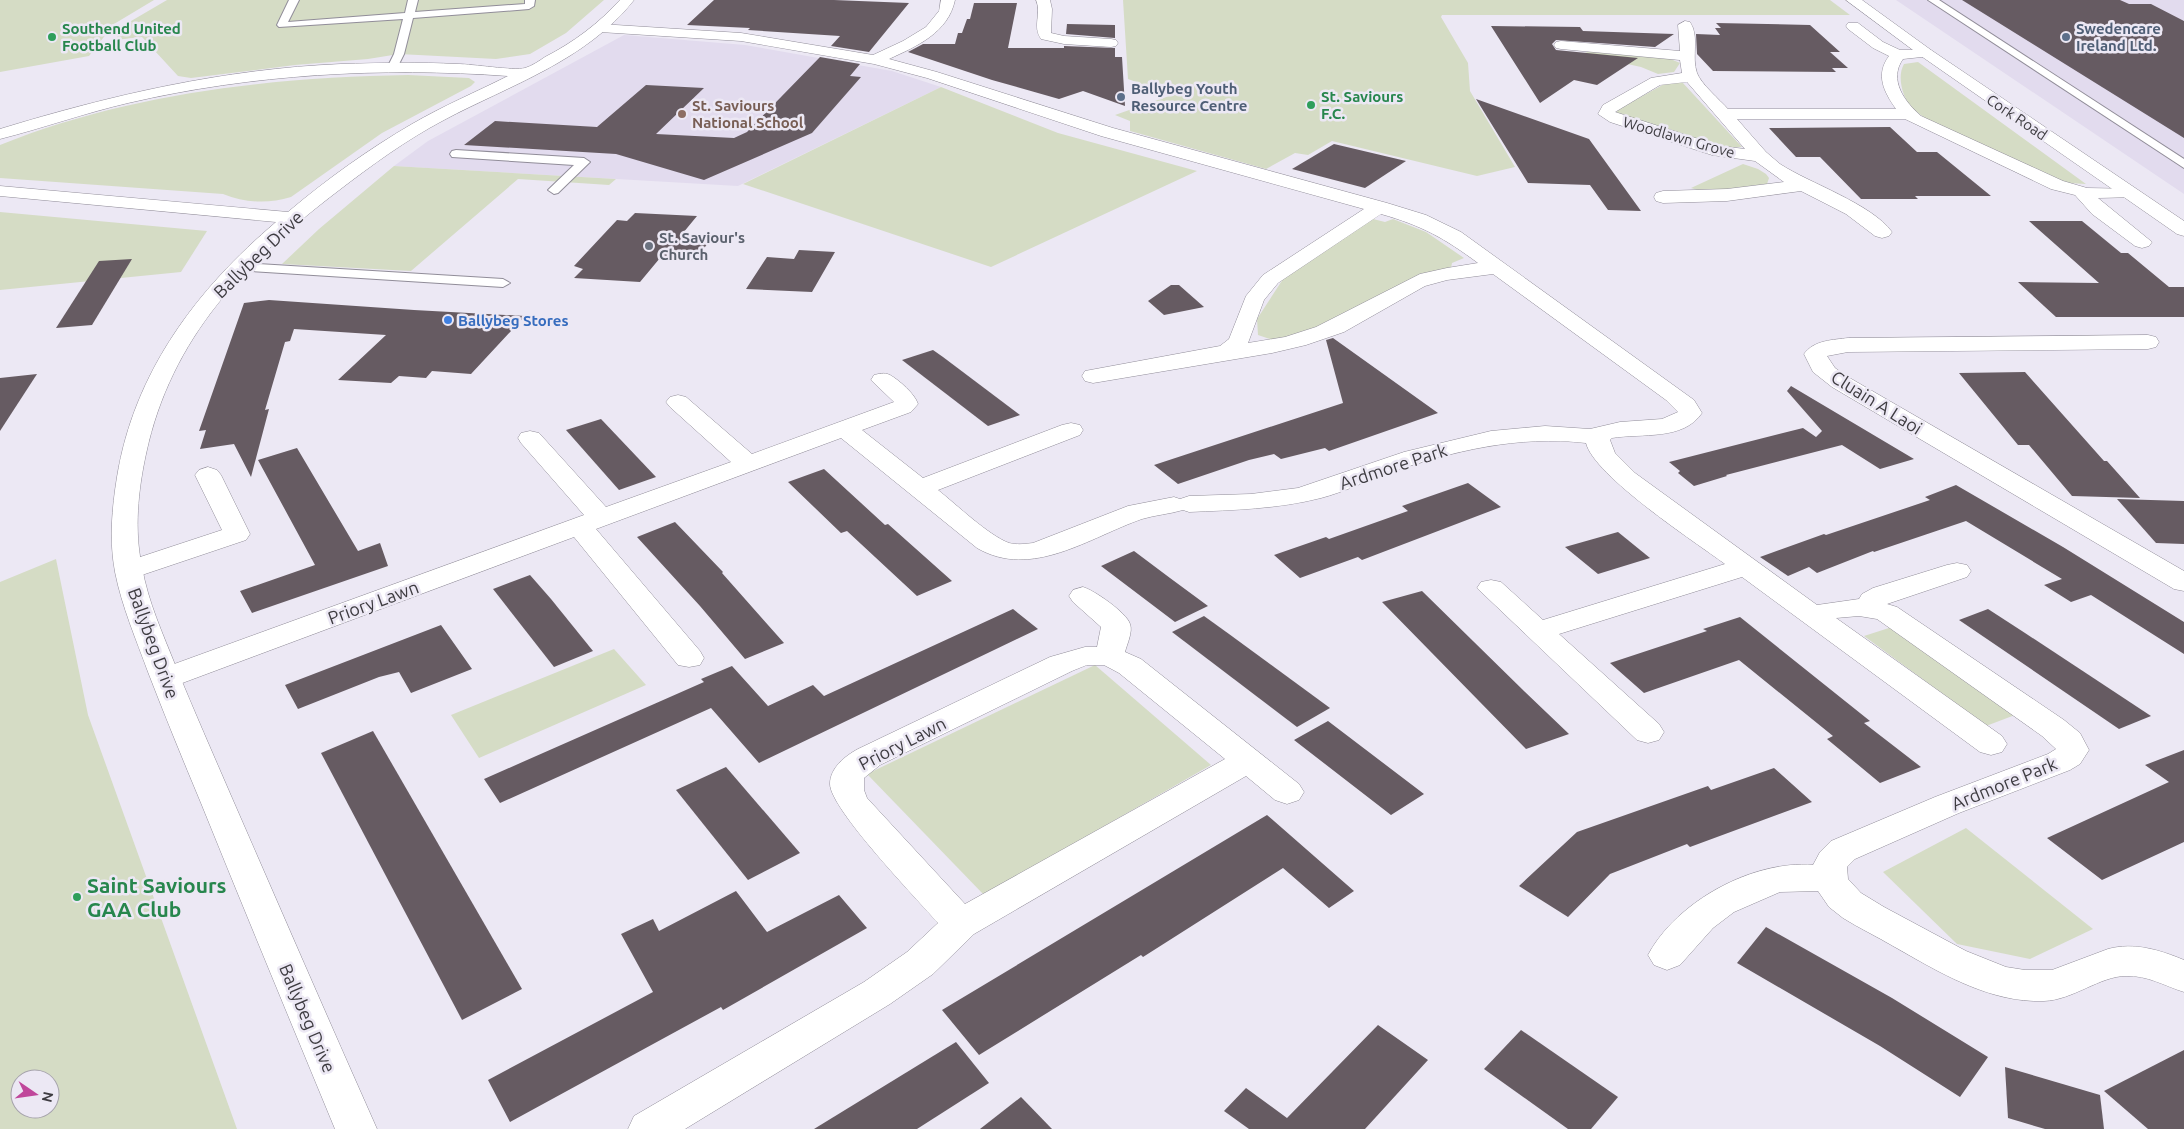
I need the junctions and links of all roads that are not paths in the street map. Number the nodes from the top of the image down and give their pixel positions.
1 (294, 0) edge
2 (413, 0) edge
3 (530, 0) edge
4 (627, 0) edge
5 (948, 0) edge
6 (1043, 0) edge
7 (1853, 0) edge
8 (1933, 0) edge
9 (409, 16) junction
10 (1684, 25) dead end
11 (1853, 26) dead end
12 (600, 28) junction
13 (1111, 43) dead end
14 (1561, 45) dead end
15 (1926, 53) junction
16 (1687, 56) junction
17 (1898, 56) junction
18 (875, 60) junction
19 (393, 66) junction
20 (524, 73) junction
21 (1691, 77) junction
22 (1723, 114) junction
23 (1909, 114) junction
24 (0, 134) edge
25 (456, 154) dead end
26 (1760, 156) junction
27 (2184, 164) edge
28 (1806, 185) junction
29 (554, 190) dead end
30 (0, 191) edge
31 (2082, 192) junction
32 (2130, 193) junction
33 (1663, 197) dead end
34 (1380, 207) junction
35 (292, 218) junction
36 (2184, 230) edge
37 (1882, 232) dead end
38 (2142, 242) dead end
39 (240, 267) junction
40 (1497, 267) junction
41 (502, 282) dead end
42 (2148, 342) dead end
43 (1219, 354) junction
44 (1093, 376) dead end
45 (882, 380) dead end
46 (678, 402) dead end
47 (845, 429) junction
48 (1072, 430) dead end
49 (1598, 436) junction
50 (530, 438) dead end
51 (748, 464) junction
52 (208, 475) dead end
53 (920, 488) junction
54 (590, 522) junction
55 (1745, 567) junction
56 (129, 570) junction
57 (1957, 571) dead end
58 (2184, 583) edge
59 (1491, 588) dead end
60 (1083, 596) dead end
61 (1870, 607) junction
62 (1812, 615) junction
63 (1538, 631) junction
64 (1109, 656) junction
65 (689, 658) dead end
66 (166, 678) junction
67 (1648, 732) dead end
68 (1991, 744) dead end
69 (1247, 761) junction
70 (1287, 792) dead end
71 (1830, 879) junction
72 (961, 924) junction
73 (1667, 955) dead end
74 (2184, 978) edge
75 (356, 1129) edge
76 (649, 1129) edge

1 - 9 lane
2 - 9 lane
3 - 9 lane
4 - 12 street, Ballybeg Drive
5 - 18 street
6 - 13 street
7 - 15 street, Cork Road
8 - 27 lane
9 - 19 lane
10 - 16 street
11 - 17 street
12 - 18 street, Ardmore Park
12 - 20 street, Ballybeg Drive
14 - 16 street
15 - 17 street
15 - 32 street, Cork Road
16 - 21 street
17 - 23 street, Woodlawn Grove
18 - 34 street, Ardmore Park
19 - 20 street
19 - 24 street
20 - 35 street, Ballybeg Drive
21 - 22 street, Woodlawn Grove
21 - 26 street, Woodlawn Grove
22 - 23 street, Woodlawn Grove
22 - 26 street, Woodlawn Grove
23 - 31 street, Woodlawn Grove
25 - 29 lane
26 - 28 street, Woodlawn Grove
28 - 33 street
28 - 37 street, Woodlawn Grove
30 - 35 street
31 - 32 street, Woodlawn Grove
31 - 38 street, Woodlawn Grove
32 - 36 street, Cork Road
34 - 40 street, Ardmore Park
34 - 43 street
35 - 39 street, Ballybeg Drive
39 - 41 lane
39 - 56 street, Ballybeg Drive
40 - 43 street
40 - 49 street, Ardmore Park
42 - 58 street, Cluain A Laoi
43 - 44 street
45 - 47 street, Priory Lawn
46 - 51 street
47 - 51 street, Priory Lawn
47 - 53 street
48 - 53 street
49 - 53 street, Ardmore Park
49 - 55 street
50 - 54 street
51 - 54 street, Priory Lawn
52 - 56 street
54 - 65 street
54 - 66 street, Priory Lawn
55 - 62 street
55 - 63 street
56 - 66 street, Ballybeg Drive
57 - 61 street
59 - 63 street
60 - 64 street
61 - 62 street, Ardmore Park
61 - 71 street, Ardmore Park
62 - 68 street
63 - 67 street
64 - 69 street, Priory Lawn
64 - 72 street, Priory Lawn
66 - 75 street, Ballybeg Drive
69 - 70 street, Priory Lawn
69 - 72 street
71 - 73 street
71 - 74 street
72 - 76 street

